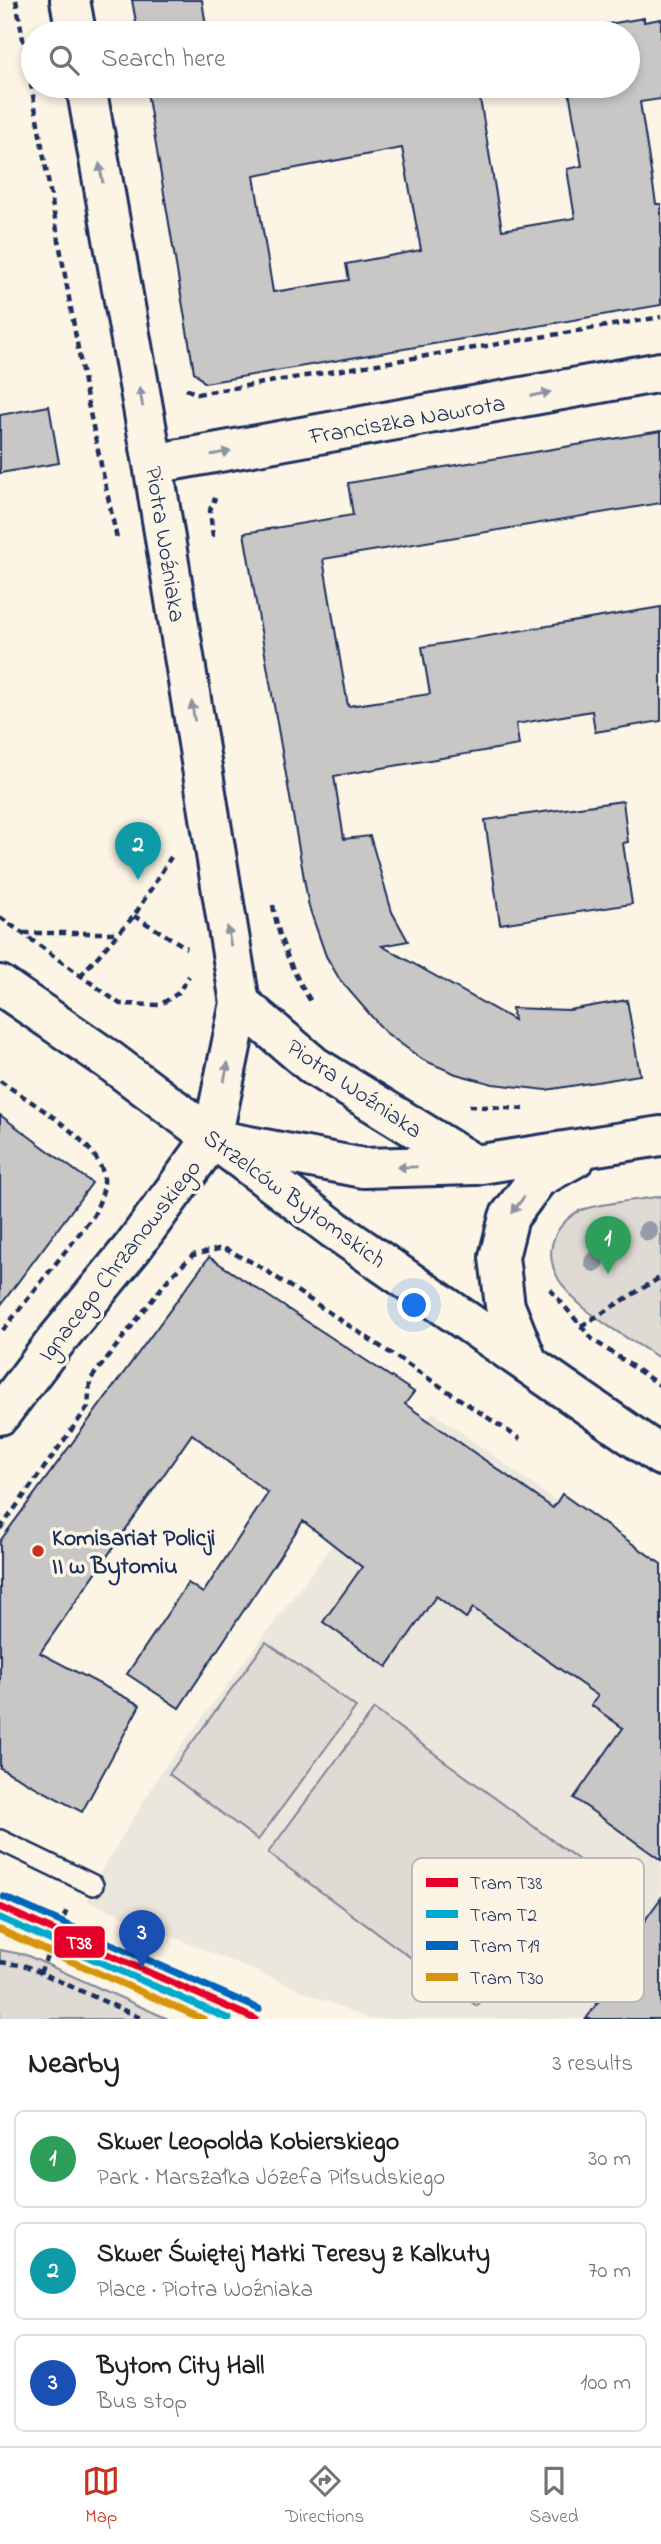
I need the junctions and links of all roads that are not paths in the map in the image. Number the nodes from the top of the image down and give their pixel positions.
1 (71, 0) edge
2 (74, 21) edge
3 (88, 98) edge
4 (661, 372) edge
5 (153, 464) junction
6 (0, 985) edge
7 (240, 1003) junction
8 (661, 1136) edge
9 (212, 1139) junction
10 (590, 1149) junction
11 (475, 1165) junction
12 (528, 1363) junction
13 (0, 1415) edge
14 (661, 1456) edge
15 (0, 1840) edge
16 (87, 1882) road end

1 - 2 street
5 -> 3 street, Piotra Woźniaka
5 -> 4 street, Franciszka Nawrota
7 -> 5 street, Piotra Woźniaka
6 - 9 street, Strzelców Bytomskich
9 -> 7 street, Piotra Woźniaka
7 - 11 street, Piotra Woźniaka
8 - 10 street
11 -> 9 street
9 - 12 street, Strzelców Bytomskich
9 - 13 street, Ignacego Chrzanowskiego
10 - 11 street
10 -> 12 street
12 - 14 street, Strzelców Bytomskich
15 - 16 lane

